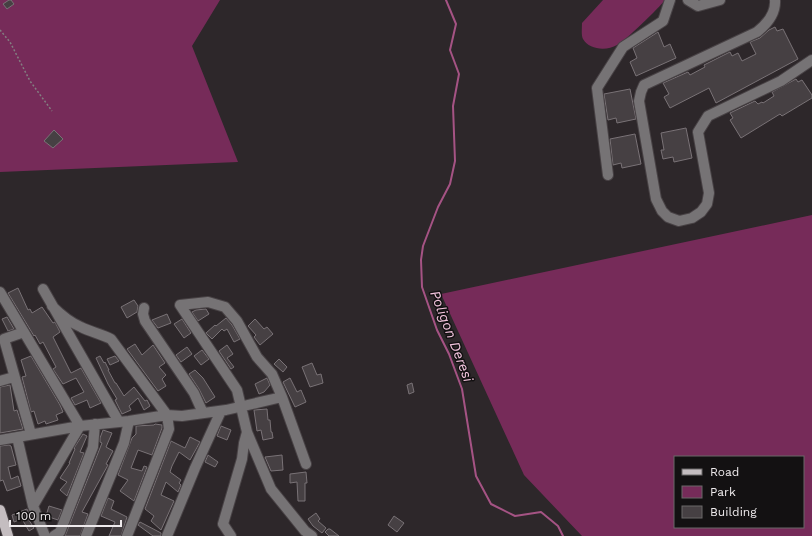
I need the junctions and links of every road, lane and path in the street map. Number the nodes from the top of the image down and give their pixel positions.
1 (670, 0) edge
2 (688, 0) edge
3 (720, 0) edge
4 (775, 0) edge
5 (0, 30) edge
6 (812, 60) edge
7 (52, 111) dead end
8 (608, 174) dead end
9 (43, 289) dead end
10 (0, 292) edge
11 (52, 306) junction
12 (144, 308) dead end
13 (24, 332) junction
14 (14, 377) junction
15 (0, 381) edge
16 (282, 397) junction
17 (241, 407) junction
18 (221, 411) junction
19 (202, 413) junction
20 (167, 415) junction
21 (124, 422) junction
22 (95, 424) junction
23 (80, 426) junction
24 (247, 432) junction
25 (31, 434) junction
26 (17, 437) junction
27 (0, 440) edge
28 (306, 464) dead end
29 (33, 506) junction
30 (0, 510) edge
31 (8, 536) edge
32 (45, 536) edge
33 (54, 536) edge
34 (86, 536) edge
35 (127, 536) edge
36 (167, 536) edge
37 (231, 536) edge
38 (312, 536) edge

1 - 8 street
2 - 3 street
4 - 6 street
5 - 7 path
9 - 11 street
10 - 13 street
11 - 20 street
11 - 21 street
12 - 19 street
13 - 14 street
13 - 23 street
14 - 15 street
14 - 25 street
16 - 17 street
16 - 17 street
16 - 28 street
17 - 18 street
17 - 24 street
18 - 19 street
18 - 36 street
19 - 20 street
20 - 21 street
20 - 35 street
21 - 22 street
21 - 34 street
22 - 23 street
22 - 33 street
23 - 25 street
23 - 29 street
24 - 37 street
24 - 38 street
25 - 26 street
26 - 27 street
26 - 29 street
29 - 32 street
30 - 31 main road

